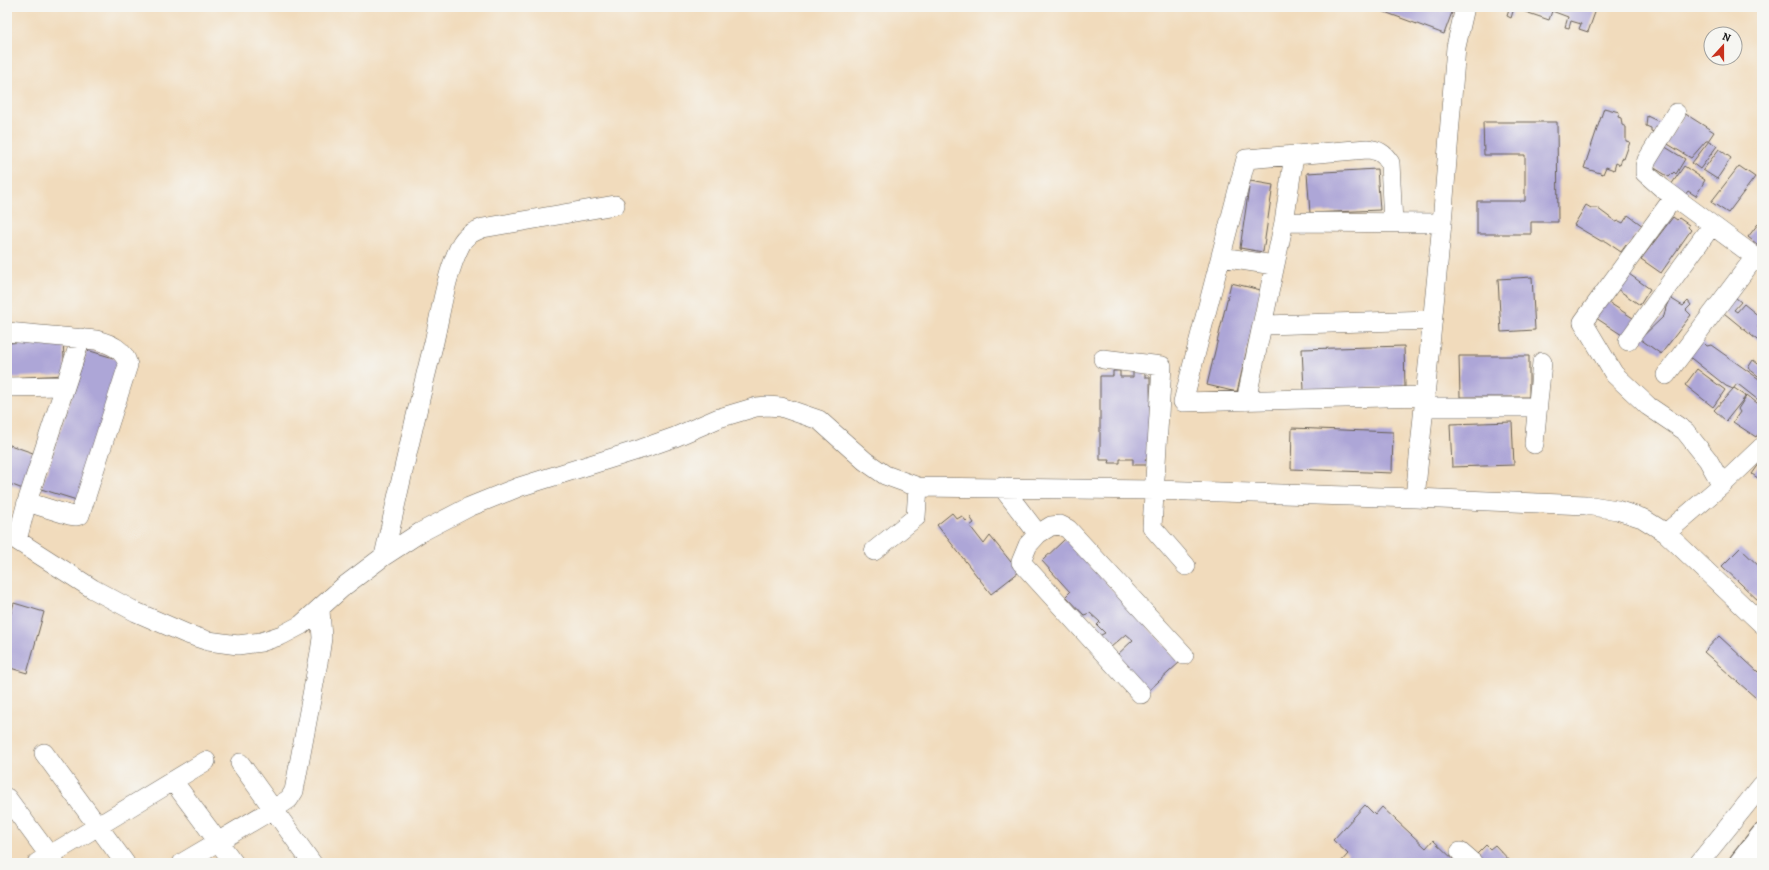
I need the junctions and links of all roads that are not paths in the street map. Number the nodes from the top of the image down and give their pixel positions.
1 (1465, 7) edge
2 (1676, 113) dead end
3 (1294, 155) junction
4 (1674, 198) junction
5 (615, 204) dead end
6 (1284, 222) junction
7 (1393, 223) junction
8 (1442, 224) junction
9 (1712, 225) junction
10 (1221, 257) junction
11 (1759, 259) edge
12 (1274, 265) junction
13 (1432, 320) junction
14 (1262, 324) junction
15 (7, 332) edge
16 (81, 338) junction
17 (1628, 341) dead end
18 (1103, 359) dead end
19 (1542, 362) dead end
20 (1666, 375) dead end
21 (65, 386) junction
22 (7, 387) edge
23 (1246, 401) junction
24 (1424, 402) junction
25 (1537, 408) junction
26 (1534, 444) dead end
27 (1762, 447) edge
28 (1722, 485) junction
29 (918, 487) junction
30 (1002, 487) junction
31 (1155, 490) junction
32 (1415, 498) junction
33 (27, 502) junction
34 (1666, 533) junction
35 (1038, 534) junction
36 (12, 537) edge
37 (874, 551) dead end
38 (384, 556) junction
39 (1186, 566) dead end
40 (320, 610) junction
41 (1762, 624) edge
42 (1184, 655) dead end
43 (1141, 694) dead end
44 (44, 753) dead end
45 (206, 761) dead end
46 (240, 763) dead end
47 (173, 781) junction
48 (1762, 785) edge
49 (7, 798) edge
50 (273, 810) junction
51 (98, 826) junction
52 (1762, 835) edge
53 (218, 842) junction
54 (47, 860) edge
55 (125, 863) edge
56 (182, 863) edge
57 (234, 863) edge
58 (312, 863) edge
59 (1699, 863) edge
60 (1740, 863) edge

1 - 8 street
2 - 4 street
3 - 6 street
3 - 7 street
3 - 10 street
4 - 9 street
4 - 28 street
5 - 38 street
6 - 7 street
6 - 12 street
7 - 8 street
8 - 13 street
9 - 11 street
9 - 17 street
10 - 12 street
10 - 23 street
11 - 20 street
12 - 14 street
13 - 14 street
13 - 24 street
14 - 23 street
15 - 16 street
16 - 21 street
16 - 33 street
18 - 31 street
19 - 25 street
21 - 22 street
21 - 33 street
23 - 24 street
24 - 25 street
24 - 32 street
25 - 26 street
27 - 28 street
28 - 34 street
29 - 30 street
29 - 37 street
29 - 38 street
30 - 31 street
30 - 35 street
31 - 32 street
31 - 39 street
32 - 34 street
33 - 36 street
34 - 41 street
35 - 42 street
35 - 43 street
36 - 40 street
38 - 40 street
40 - 50 street
44 - 51 street
45 - 47 street
46 - 50 street
47 - 51 street
47 - 53 street
48 - 59 street
49 - 54 street
50 - 53 street
50 - 58 street
51 - 54 street
51 - 55 street
52 - 60 main road
53 - 56 street
53 - 57 street

